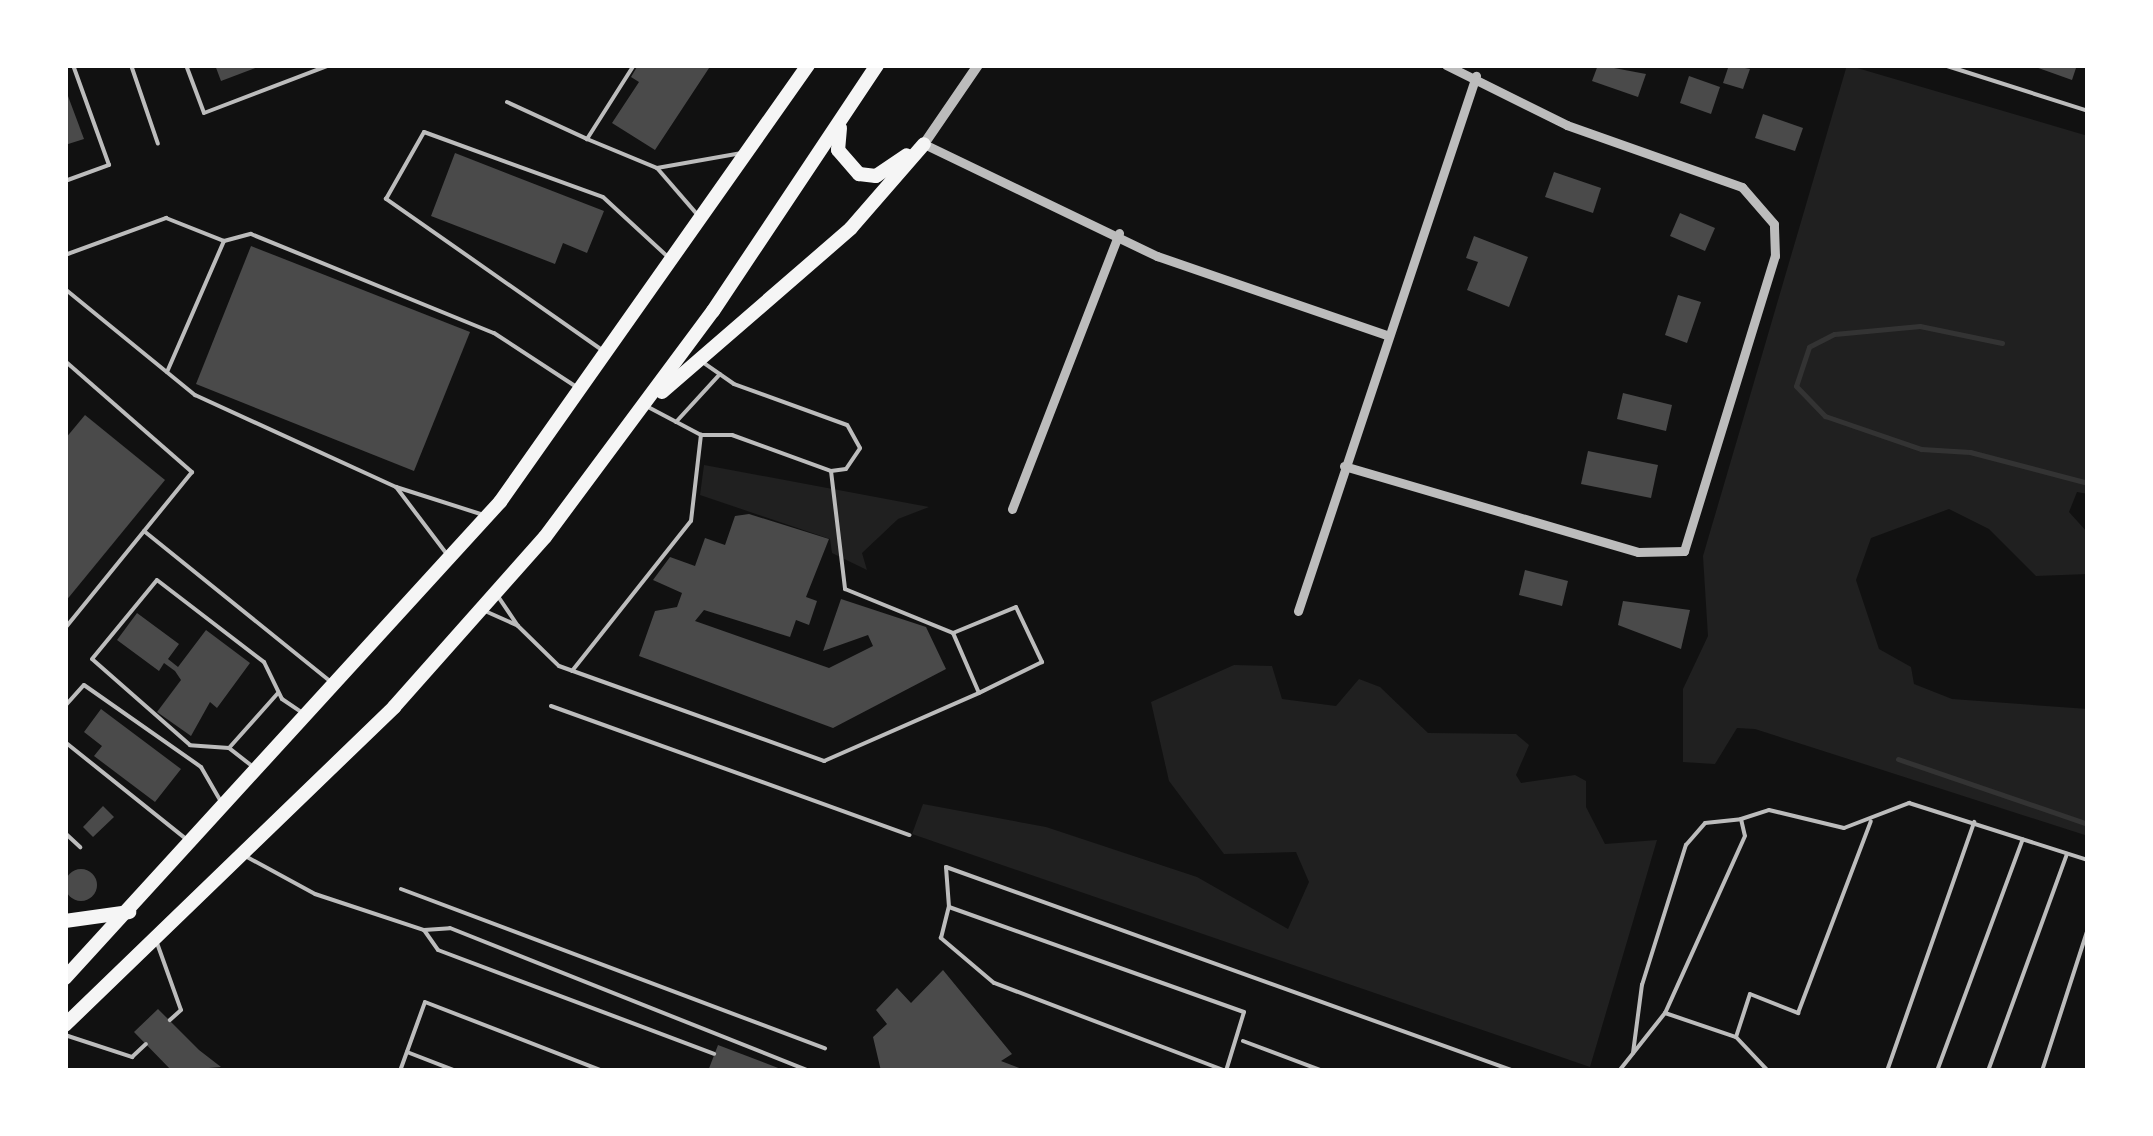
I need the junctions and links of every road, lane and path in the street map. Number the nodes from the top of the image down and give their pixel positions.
1 (72, 65) edge
2 (131, 65) edge
3 (186, 65) edge
4 (330, 65) edge
5 (586, 65) edge
6 (594, 65) edge
7 (634, 65) edge
8 (808, 65) edge
9 (877, 65) edge
10 (978, 65) edge
11 (1446, 65) edge
12 (1944, 65) edge
13 (1476, 76) junction
14 (507, 102) dead end
15 (2088, 112) edge
16 (840, 124) junction
17 (587, 139) junction
18 (158, 144) dead end
19 (924, 144) junction
20 (744, 153) junction
21 (657, 168) junction
22 (65, 181) edge
23 (701, 220) junction
24 (1118, 232) junction
25 (224, 240) junction
26 (65, 256) edge
27 (672, 260) junction
28 (65, 289) edge
29 (1386, 334) junction
30 (606, 353) junction
31 (700, 360) junction
32 (65, 361) edge
33 (167, 372) junction
34 (720, 374) junction
35 (580, 389) junction
36 (646, 405) junction
37 (676, 422) junction
38 (700, 435) junction
39 (1344, 466) junction
40 (831, 472) junction
41 (396, 487) junction
42 (1012, 509) dead end
43 (489, 515) junction
44 (144, 532) junction
45 (449, 560) junction
46 (495, 593) junction
47 (482, 608) junction
48 (1298, 611) dead end
49 (518, 626) junction
50 (65, 628) edge
51 (954, 633) junction
52 (572, 671) junction
53 (336, 686) junction
54 (278, 693) junction
55 (979, 693) junction
56 (65, 706) edge
57 (551, 706) dead end
58 (309, 717) junction
59 (65, 742) edge
60 (229, 748) junction
61 (260, 772) junction
62 (224, 812) junction
63 (1740, 819) junction
64 (1871, 821) junction
65 (1974, 822) junction
66 (65, 833) edge
67 (910, 835) dead end
68 (2023, 839) junction
69 (194, 846) junction
70 (80, 847) dead end
71 (240, 852) junction
72 (2067, 854) junction
73 (2088, 860) edge
74 (401, 890) dead end
75 (948, 907) junction
76 (134, 910) junction
77 (65, 921) edge
78 (2088, 929) edge
79 (424, 930) junction
80 (153, 934) junction
81 (65, 978) edge
82 (1665, 1013) junction
83 (170, 1020) dead end
84 (65, 1025) edge
85 (65, 1035) edge
86 (1736, 1037) junction
87 (1241, 1040) junction
88 (146, 1044) dead end
89 (824, 1048) dead end
90 (407, 1052) junction
91 (1633, 1053) junction
92 (714, 1054) dead end
93 (400, 1071) edge
94 (456, 1071) edge
95 (604, 1071) edge
96 (810, 1071) edge
97 (1226, 1071) edge
98 (1323, 1071) edge
99 (1514, 1071) edge
100 (1619, 1071) edge
101 (1768, 1071) edge
102 (1887, 1071) edge
103 (1938, 1071) edge
104 (1988, 1071) edge
105 (2042, 1071) edge

1 - 22 lane
2 - 18 lane
3 - 4 lane
5 - 6 lane
7 - 17 lane
8 - 20 highway
9 - 16 highway
10 - 19 street
11 - 13 street
12 - 15 lane
13 - 29 street
13 - 39 street
14 - 17 lane
16 - 19 highway
16 - 36 highway
17 - 21 lane
19 - 24 street
19 - 31 highway
20 - 21 lane
20 - 23 highway
21 - 23 lane
23 - 27 highway
24 - 29 street
24 - 42 street
25 - 26 lane
25 - 33 lane
25 - 35 lane
27 - 30 highway
27 - 30 lane
28 - 33 lane
29 - 39 street
30 - 35 highway
31 - 34 lane
31 - 36 highway
32 - 44 lane
33 - 41 lane
34 - 37 lane
34 - 40 lane
35 - 43 highway
36 - 37 lane
36 - 46 highway
37 - 38 lane
38 - 40 lane
38 - 52 lane
39 - 48 street
40 - 51 lane
41 - 43 lane
41 - 45 lane
43 - 45 highway
44 - 50 lane
44 - 53 lane
45 - 53 highway
46 - 47 highway
46 - 49 lane
47 - 49 lane
47 - 71 highway
49 - 52 lane
51 - 55 lane
51 - 55 lane
52 - 55 lane
53 - 58 highway
54 - 58 lane
54 - 60 lane
54 - 60 lane
56 - 62 lane
57 - 67 lane
58 - 61 highway
59 - 69 lane
60 - 61 lane
61 - 62 highway
62 - 69 highway
63 - 64 lane
63 - 82 lane
63 - 91 lane
64 - 65 lane
64 - 86 lane
65 - 68 lane
65 - 102 lane
66 - 70 lane
68 - 72 lane
68 - 103 lane
69 - 76 highway
71 - 79 lane
71 - 80 highway
72 - 73 lane
72 - 104 lane
74 - 89 lane
75 - 87 lane
75 - 97 lane
75 - 99 lane
76 - 77 highway
76 - 81 highway
78 - 105 lane
79 - 92 lane
79 - 96 lane
80 - 83 lane
80 - 84 highway
82 - 86 lane
82 - 91 lane
85 - 88 lane
86 - 101 lane
87 - 97 lane
87 - 98 lane
90 - 93 lane
90 - 94 lane
90 - 95 lane
91 - 100 lane

